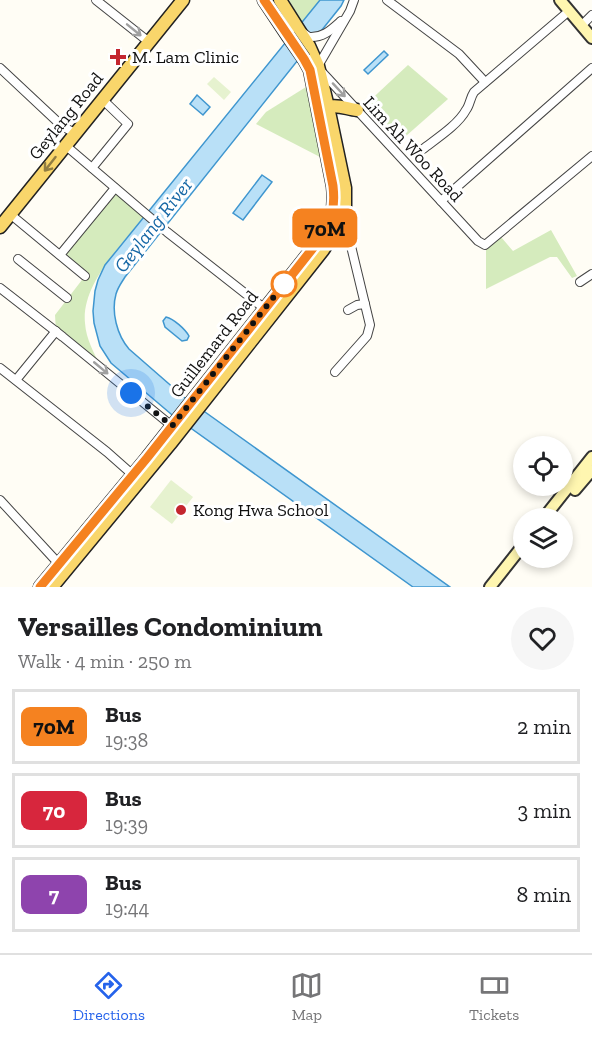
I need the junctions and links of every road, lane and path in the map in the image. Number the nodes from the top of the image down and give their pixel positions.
1 (96, 0) edge
2 (183, 0) edge
3 (264, 0) edge
4 (280, 0) edge
5 (354, 0) edge
6 (387, 0) edge
7 (560, 0) edge
8 (350, 11) junction
9 (569, 11) junction
10 (592, 15) edge
11 (295, 25) junction
12 (582, 26) junction
13 (592, 38) edge
14 (149, 42) junction
15 (0, 68) edge
16 (319, 68) junction
17 (592, 68) edge
18 (485, 82) junction
19 (103, 100) junction
20 (328, 107) junction
21 (357, 110) junction
22 (76, 132) junction
23 (66, 145) junction
24 (423, 149) dead end
25 (592, 156) edge
26 (92, 168) junction
27 (115, 188) junction
28 (441, 201) junction
29 (10, 214) junction
30 (0, 227) edge
31 (338, 229) junction
32 (60, 255) junction
33 (18, 259) dead end
34 (592, 274) edge
35 (85, 276) dead end
36 (580, 282) dead end
37 (0, 288) edge
38 (67, 298) dead end
39 (365, 304) junction
40 (265, 309) junction
41 (348, 310) dead end
42 (56, 331) junction
43 (0, 368) edge
44 (335, 372) dead end
45 (16, 380) junction
46 (197, 402) junction
47 (175, 428) junction
48 (592, 457) edge
49 (592, 470) edge
50 (133, 475) junction
51 (0, 500) edge
52 (552, 508) edge
53 (561, 508) edge
54 (513, 558) edge
55 (59, 564) junction
56 (513, 568) edge
57 (40, 587) edge
58 (52, 587) edge
59 (490, 587) edge
60 (498, 587) edge

1 -> 14 street
2 - 14 main road, Geylang Road
3 - 40 main road, Guillemard Road, bridge
4 - 11 main road, Guillemard Road
5 - 8 street
6 - 18 street
7 - 9 main road
8 - 11 street
8 - 16 street
9 - 12 main road
9 - 18 street
10 - 12 street
11 - 16 main road, Guillemard Road
12 - 13 main road
14 - 19 main road, Geylang Road
15 - 22 street
16 - 20 main road, Guillemard Road
16 -> 21 street, Lim Ah Woo Road
17 - 28 street
18 - 24 street
19 - 22 main road, Geylang Road
19 - 26 street
20 - 21 main road
20 - 31 main road, Guillemard Road
21 - 28 street, Lim Ah Woo Road
22 - 23 main road, Geylang Road
23 - 26 street
23 -> 29 main road, Geylang Road
25 - 28 street, Lim Ah Woo Road
26 - 27 street
27 - 32 street
27 - 40 street
29 - 30 main road, Geylang Road
29 - 32 street
31 - 39 street
31 - 46 main road, Guillemard Road
32 - 35 street
33 - 38 street
34 - 36 street
37 - 42 street
39 - 41 street
39 - 44 street
40 - 46 main road, Guillemard Road
42 - 45 street
42 -> 47 street
43 - 45 street
45 - 50 street
46 - 47 main road, Guillemard Road
47 - 50 main road, Guillemard Road
47 - 58 main road, Guillemard Road
48 - 52 main road
49 - 53 main road
50 - 55 main road, Guillemard Road
51 - 55 street
54 - 59 main road
55 - 57 main road, Guillemard Road
56 - 60 main road

